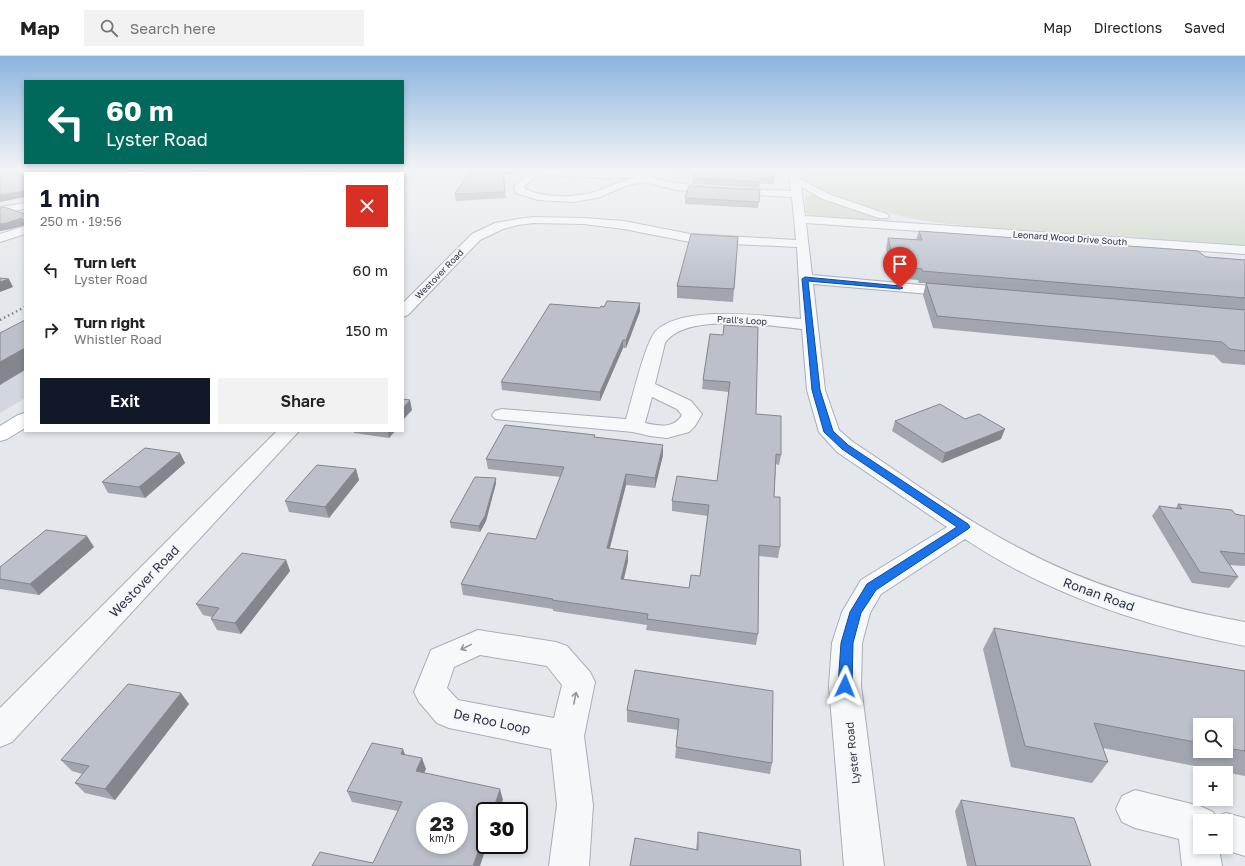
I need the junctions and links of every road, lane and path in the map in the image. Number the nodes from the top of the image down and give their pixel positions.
1 (799, 209) edge
2 (859, 209) edge
3 (510, 212) dead end
4 (494, 216) dead end
5 (551, 220) junction
6 (800, 220) junction
7 (931, 228) junction
8 (24, 230) edge
9 (476, 236) junction
10 (0, 238) edge
11 (803, 244) junction
12 (1220, 249) junction
13 (1245, 250) edge
14 (1238, 262) edge
15 (805, 279) junction
16 (970, 294) edge
17 (404, 311) edge
18 (809, 325) junction
19 (645, 387) junction
20 (502, 415) dead end
21 (24, 420) edge
22 (634, 426) junction
23 (288, 432) edge
24 (0, 435) edge
25 (965, 527) junction
26 (1245, 634) edge
27 (0, 731) edge
28 (567, 736) dead end
29 (1135, 809) dead end
30 (1193, 824) edge
31 (1233, 833) edge
32 (1245, 836) edge
33 (1204, 854) edge
34 (568, 866) edge
35 (864, 866) edge
36 (1202, 866) edge

1 - 6 street
2 - 7 street
3 - 5 street, Westover Road
4 - 9 street, Westover Road
5 - 9 street, Westover Road
5 - 11 street, Westover Road
6 - 7 street, Leonard Wood Drive South
6 - 11 street
7 - 12 street, Leonard Wood Drive South
8 - 10 street
9 - 17 street, Westover Road
11 - 15 street
12 - 13 street, Leonard Wood Drive South
12 - 14 street
15 - 16 street
15 - 18 street
18 - 19 street, Prall's Loop
18 - 25 street
19 - 22 street, Prall's Loop
19 - 22 street
20 - 22 street
21 - 24 main road
23 - 27 street, Westover Road
25 - 26 street, Ronan Road
25 - 35 street, Lyster Road
28 - 34 street
29 - 30 street
31 - 32 street
33 - 36 street

